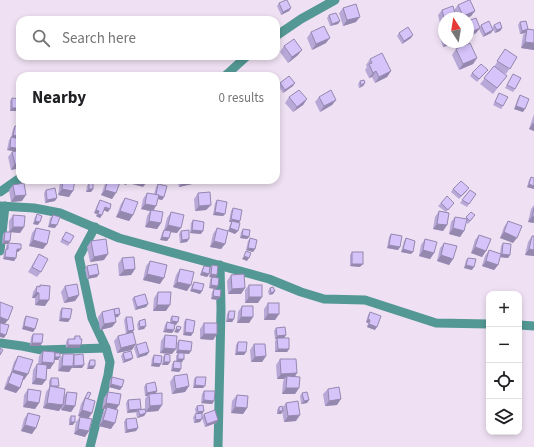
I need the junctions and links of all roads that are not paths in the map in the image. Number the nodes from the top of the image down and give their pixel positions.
1 (335, 0) edge
2 (280, 33) edge
3 (243, 60) edge
4 (229, 72) edge
5 (16, 181) edge
6 (0, 192) edge
7 (2, 206) edge
8 (95, 227) junction
9 (0, 251) edge
10 (220, 265) junction
11 (486, 324) edge
12 (522, 325) edge
13 (534, 326) edge
14 (0, 343) edge
15 (106, 348) junction
16 (90, 447) edge
17 (218, 447) edge

1 - 2 street
3 - 4 street
5 - 6 street
7 - 8 street
7 - 9 street
8 - 10 street
8 - 15 street
10 - 11 street
10 - 17 street
12 - 13 street
14 - 15 street
15 - 16 street

